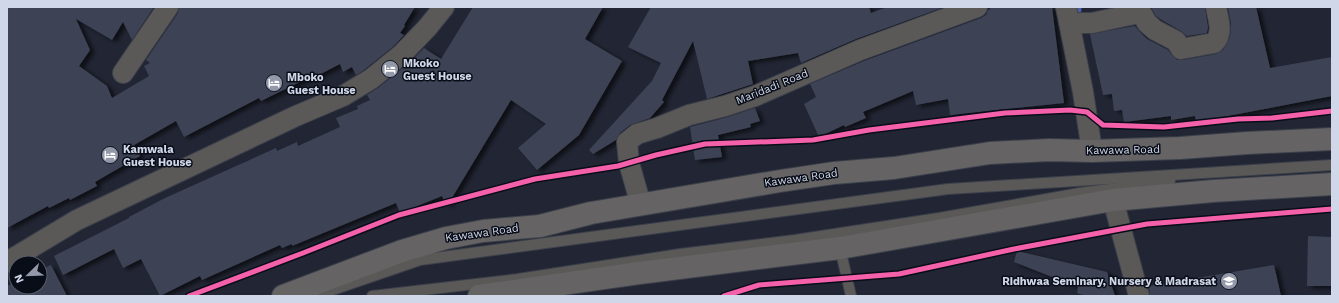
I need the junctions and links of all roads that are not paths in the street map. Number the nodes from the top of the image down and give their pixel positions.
1 (168, 7) edge
2 (444, 7) edge
3 (977, 7) edge
4 (1216, 7) edge
5 (1068, 14) edge
6 (124, 73) dead end
7 (1332, 140) edge
8 (1092, 151) junction
9 (1332, 166) edge
10 (1332, 184) edge
11 (1113, 200) junction
12 (641, 205) junction
13 (840, 248) junction
14 (7, 262) edge
15 (283, 296) edge
16 (315, 296) edge
17 (372, 296) edge
18 (479, 296) edge
19 (851, 296) edge
20 (1139, 296) edge

1 - 6 street
2 - 14 street
3 - 12 street, Maridadi Road
4 - 5 street
5 - 8 street
7 - 8 main road, Kawawa Road
8 - 12 main road, Kawawa Road
9 - 16 lane, Kawawa Road
9 - 17 lane, Kawawa Road
10 - 11 main road
11 - 13 main road
11 - 20 street
12 - 15 main road, Kawawa Road
13 - 18 main road
13 - 19 lane

